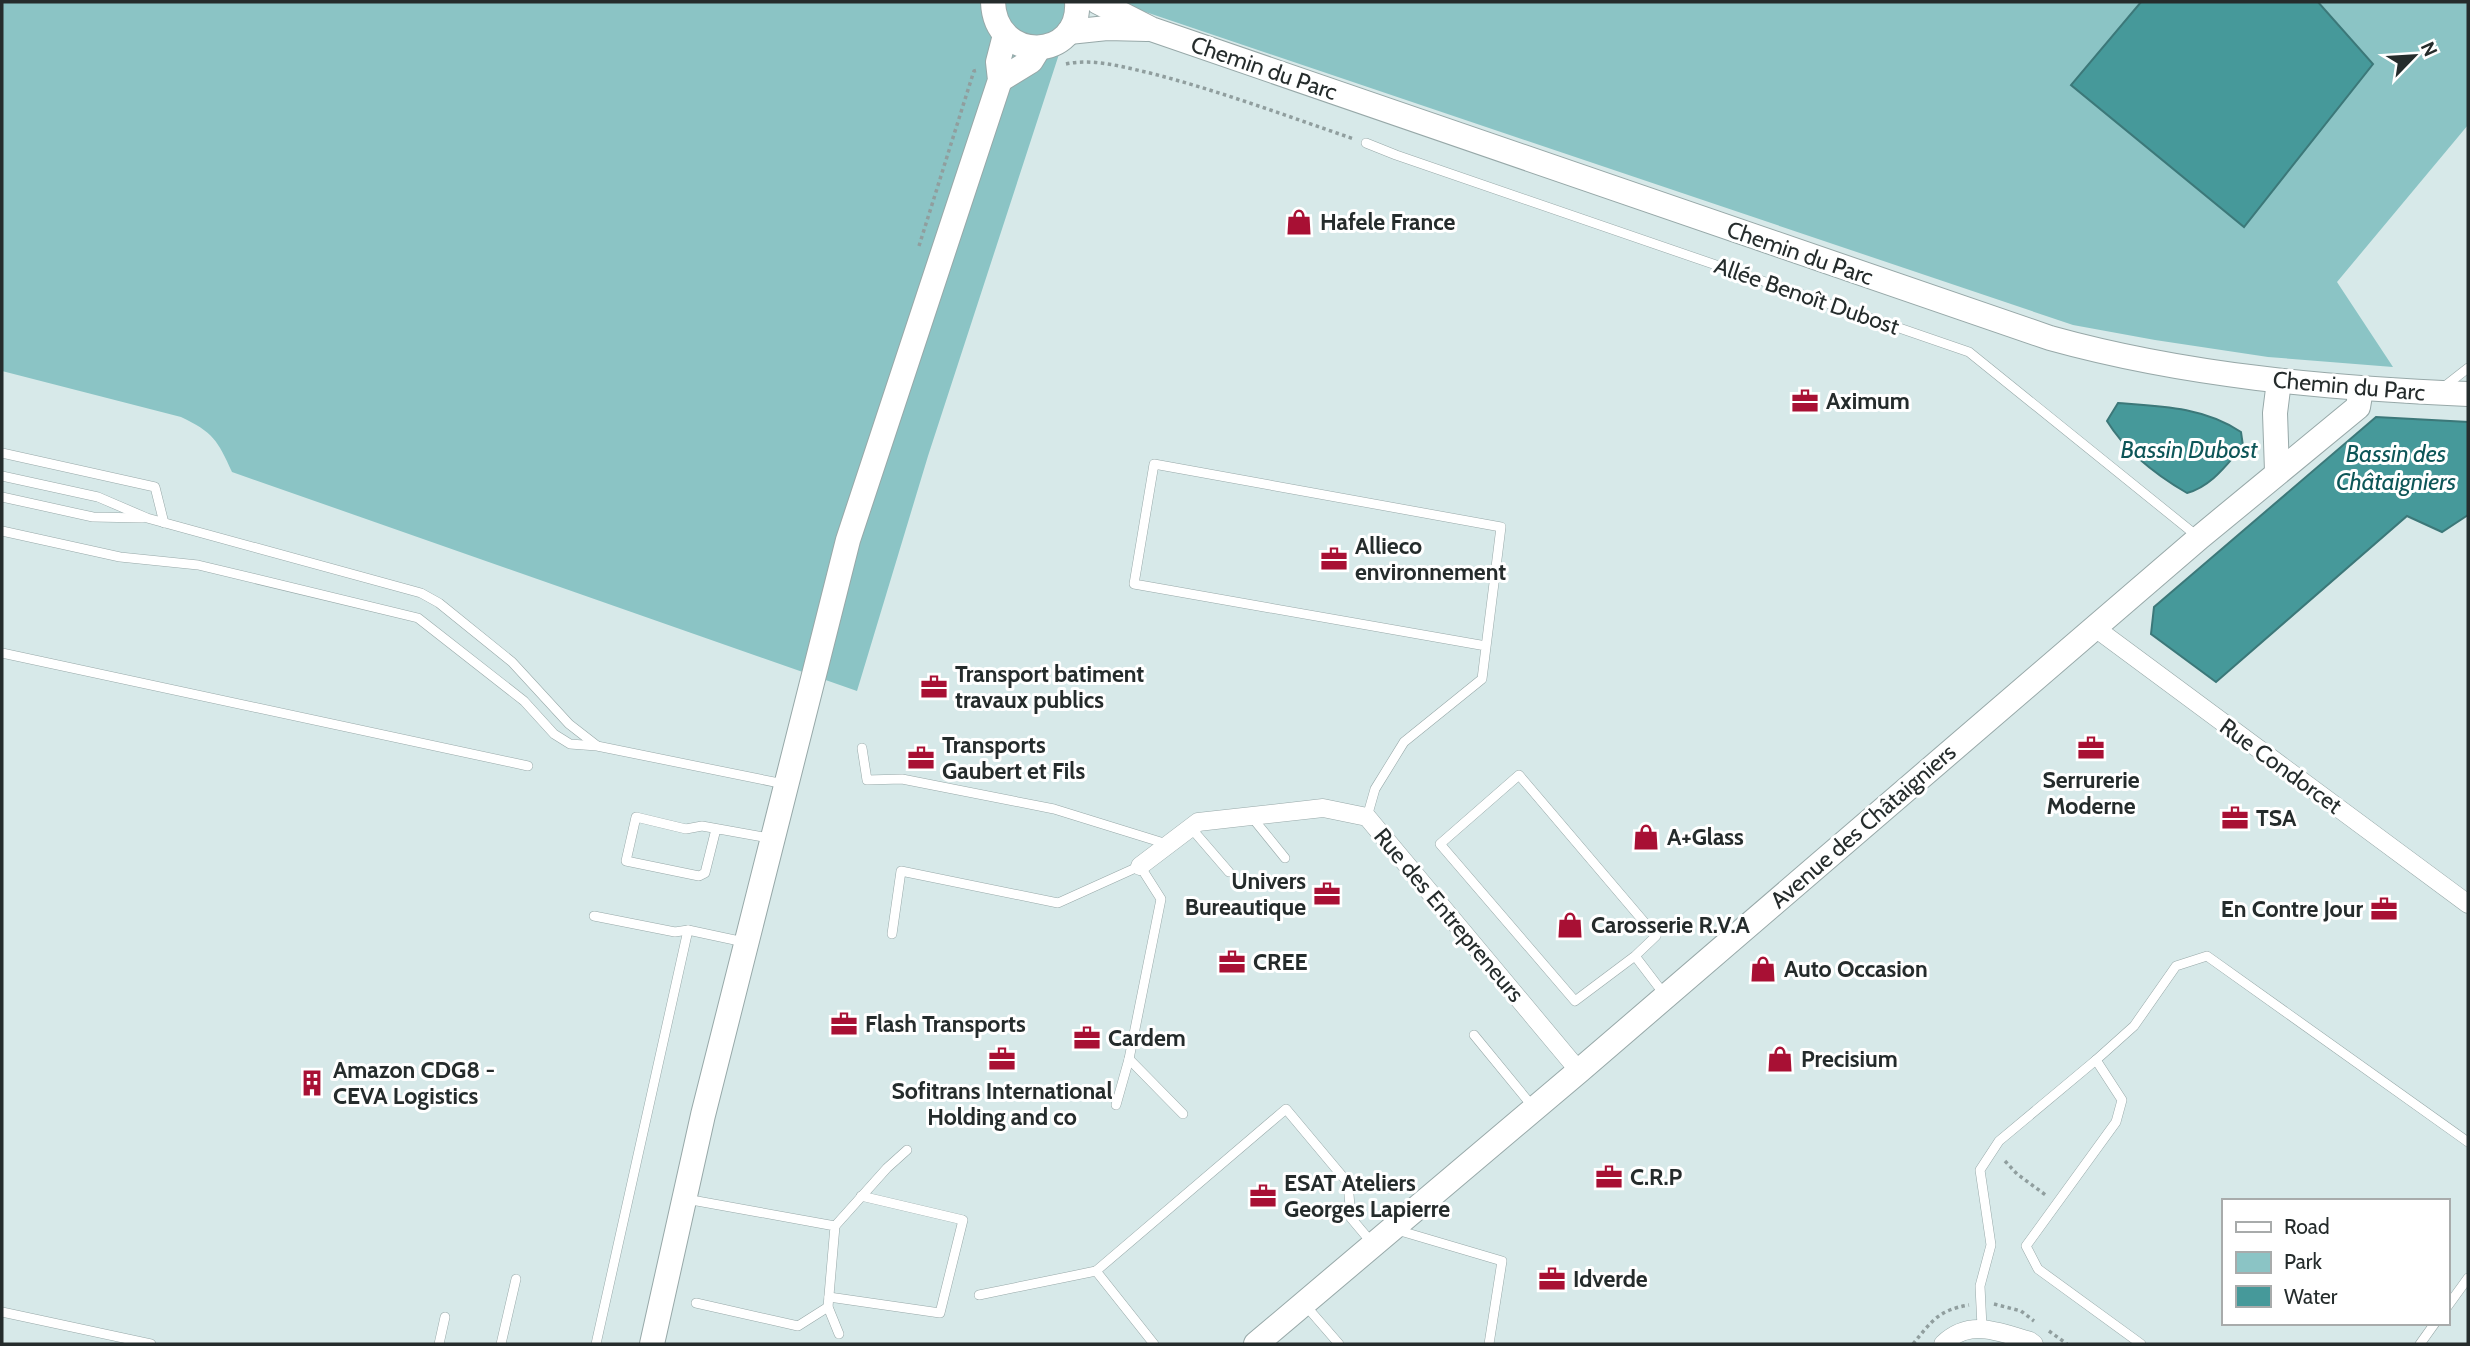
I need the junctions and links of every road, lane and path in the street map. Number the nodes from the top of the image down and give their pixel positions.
1 (1077, 2) edge
2 (1098, 2) edge
3 (988, 5) edge
4 (1151, 29) junction
5 (1069, 32) junction
6 (1005, 35) junction
7 (1047, 57) junction
8 (1000, 80) junction
9 (1366, 143) joint
10 (2468, 368) edge
11 (2279, 381) junction
12 (2361, 389) junction
13 (2436, 393) junction
14 (2468, 394) edge
15 (2, 453) edge
16 (2277, 471) junction
17 (2, 476) edge
18 (2, 496) edge
19 (147, 518) junction
20 (164, 523) junction
21 (2, 531) edge
22 (2199, 538) junction
23 (2094, 627) junction
24 (1486, 646) junction
25 (2, 653) edge
26 (597, 746) junction
27 (862, 748) dead end
28 (528, 766) dead end
29 (785, 784) junction
30 (1251, 816) junction
31 (1367, 817) junction
32 (1191, 828) junction
33 (716, 829) junction
34 (771, 839) junction
35 (1168, 845) junction
36 (1286, 858) dead end
37 (1140, 866) junction
38 (1228, 872) dead end
39 (2468, 904) edge
40 (594, 916) dead end
41 (688, 930) junction
42 (892, 934) dead end
43 (747, 942) junction
44 (1635, 956) junction
45 (1665, 996) junction
46 (1474, 1035) dead end
47 (1129, 1059) junction
48 (2096, 1060) junction
49 (1579, 1070) junction
50 (1116, 1105) dead end
51 (1535, 1108) junction
52 (1183, 1114) dead end
53 (2468, 1142) edge
54 (1994, 1149) junction
55 (906, 1150) dead end
56 (861, 1196) junction
57 (684, 1199) junction
58 (2057, 1204) junction
59 (835, 1226) junction
60 (1392, 1228) junction
61 (1373, 1244) junction
62 (1096, 1271) junction
63 (2468, 1278) edge
64 (516, 1279) dead end
65 (979, 1295) dead end
66 (828, 1302) junction
67 (696, 1303) dead end
68 (1304, 1303) junction
69 (2449, 1304) edge
70 (2, 1312) edge
71 (445, 1317) dead end
72 (2434, 1325) edge
73 (1982, 1327) junction
74 (839, 1334) dead end
75 (1261, 1343) edge
76 (151, 1344) edge
77 (439, 1344) edge
78 (501, 1344) edge
79 (596, 1344) edge
80 (652, 1344) edge
81 (1154, 1344) edge
82 (1339, 1344) edge
83 (1489, 1344) edge
84 (1943, 1344) edge
85 (2034, 1344) edge
86 (2141, 1344) edge
87 (2420, 1344) edge

1 - 5 street
2 - 4 street
3 - 6 street
4 - 5 street
4 - 11 street, Chemin du Parc
5 - 7 street
6 - 7 street
6 - 8 street
7 - 8 street
7 - 9 path
8 - 29 street
9 - 22 lane, Allée Benoît Dubost
10 - 13 lane
11 - 12 street, Chemin du Parc
11 - 16 street
12 - 13 street, Chemin du Parc
12 - 16 street, Avenue des Châtaigniers
13 - 14 street, Chemin du Parc
15 - 20 lane
16 - 22 street, Avenue des Châtaigniers
17 - 19 lane
18 - 19 lane
19 - 20 lane
20 - 26 lane
21 - 26 lane
22 - 23 street, Avenue des Châtaigniers
23 - 39 street, Rue Condorcet
23 - 45 street, Avenue des Châtaigniers
24 - 24 lane
24 - 31 lane
25 - 28 lane
26 - 29 lane
27 - 35 lane
29 - 34 street
30 - 31 street, Rue des Entrepreneurs
30 - 32 street, Rue des Entrepreneurs
30 - 36 lane
31 - 49 street, Rue des Entrepreneurs
32 - 35 street, Rue des Entrepreneurs
32 - 38 lane
33 - 33 lane
33 - 34 lane
34 - 43 street
35 - 37 street, Rue des Entrepreneurs
37 - 42 lane
37 - 47 lane
40 - 41 lane
41 - 43 lane
41 - 79 lane
43 - 57 street
44 - 44 lane
44 - 45 lane
45 - 49 street, Avenue des Châtaigniers
46 - 51 lane
47 - 50 lane
47 - 52 lane
48 - 53 lane
48 - 54 lane
48 - 58 lane
49 - 51 street, Avenue des Châtaigniers
51 - 60 street, Avenue des Châtaigniers
54 - 58 path
54 - 73 lane
55 - 56 lane
56 - 59 lane
56 - 66 lane
57 - 59 lane
57 - 80 street
58 - 86 lane
59 - 66 lane
60 - 61 street, Avenue des Châtaigniers
60 - 83 lane
61 - 62 lane
61 - 68 street, Avenue des Châtaigniers
62 - 65 lane
62 - 81 lane
63 - 69 lane
64 - 78 lane
66 - 67 lane
66 - 74 lane
68 - 75 street, Avenue des Châtaigniers
68 - 82 lane
70 - 76 lane
71 - 77 lane
72 - 87 lane
73 - 84 street
73 - 85 street

